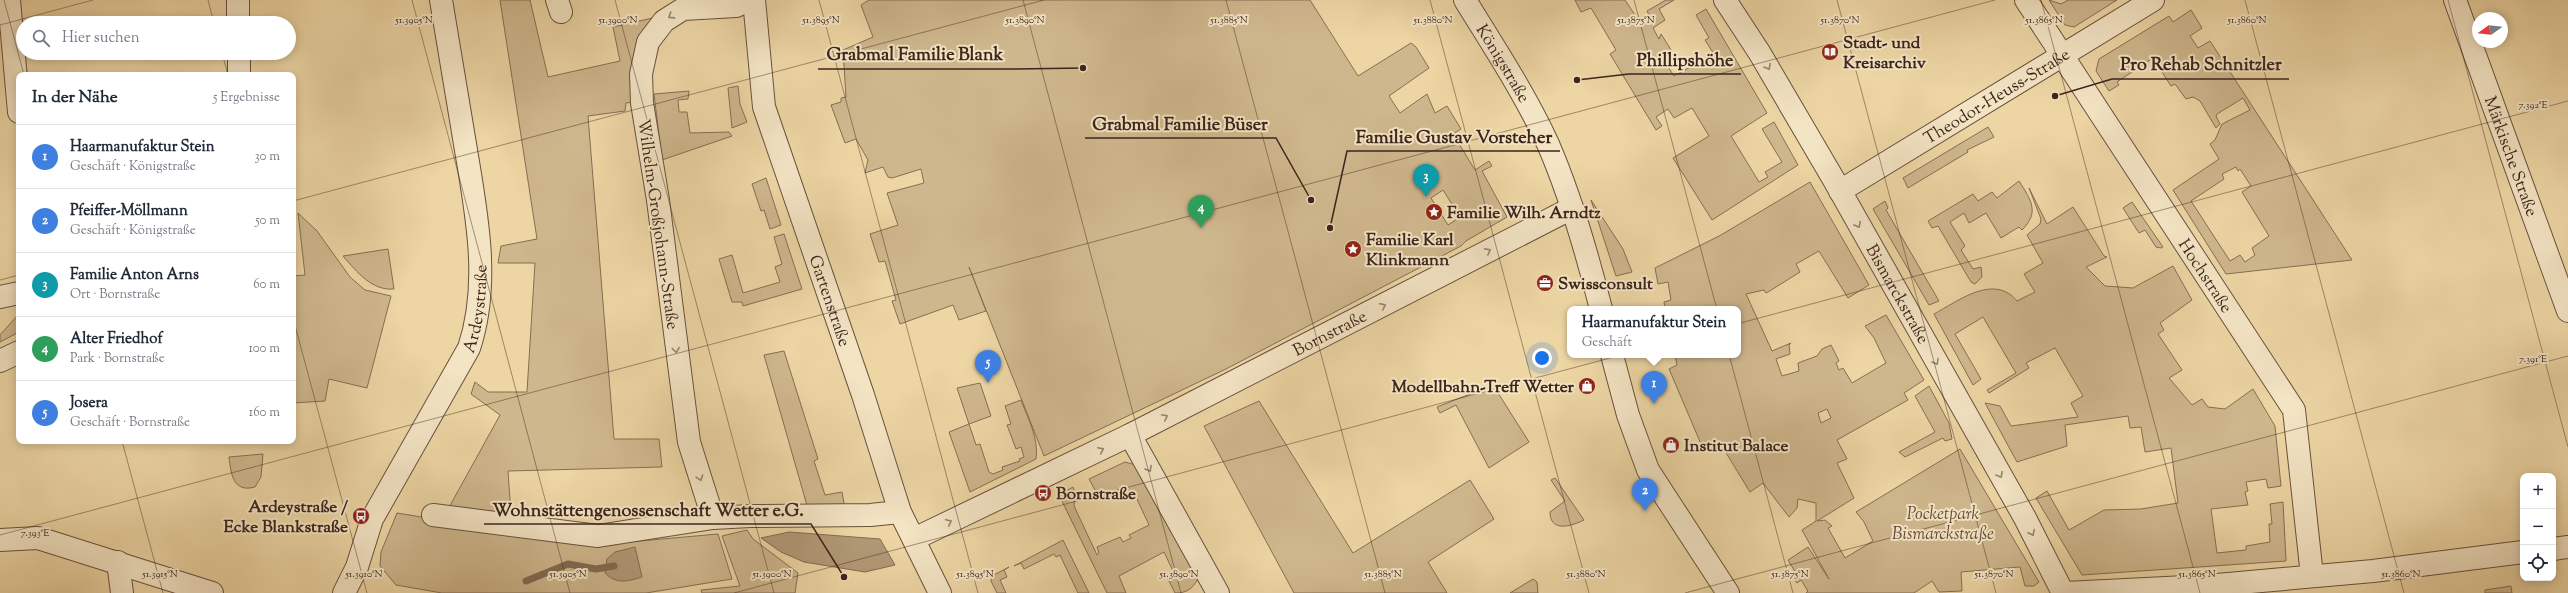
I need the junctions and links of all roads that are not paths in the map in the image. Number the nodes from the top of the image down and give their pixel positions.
1 (9, 0) edge
2 (238, 0) edge
3 (441, 0) edge
4 (749, 0) edge
5 (754, 0) edge
6 (1464, 0) edge
7 (1725, 0) edge
8 (2026, 0) edge
9 (2153, 0) edge
10 (2455, 0) edge
11 (238, 16) edge
12 (2063, 55) junction
13 (239, 60) edge
14 (239, 72) edge
15 (16, 78) edge
16 (1840, 191) junction
17 (1572, 208) junction
18 (16, 294) edge
19 (0, 297) edge
20 (1600, 306) edge
21 (2568, 311) edge
22 (16, 353) edge
23 (1613, 358) edge
24 (0, 361) edge
25 (1130, 435) junction
26 (900, 512) junction
27 (433, 515) dead end
28 (713, 518) junction
29 (914, 539) junction
30 (0, 540) edge
31 (2568, 547) edge
32 (2556, 549) edge
33 (2520, 552) edge
34 (118, 562) junction
35 (2312, 576) junction
36 (350, 592) edge
37 (122, 593) edge
38 (212, 593) edge
39 (940, 593) edge
40 (1218, 593) edge
41 (1728, 593) edge
42 (2064, 593) edge

1 - 15 street
2 - 11 street
3 - 36 street, Ardeystraße
4 -> 28 street, Wilhelm-Großjohann-Straße
5 - 26 street, Gartenstraße
6 - 17 street, Königstraße
7 -> 16 street, Bismarckstraße
8 - 12 street, Hochstraße
9 - 12 street, Theodor-Heuss-Straße
10 - 21 street, Märkische Straße
12 - 16 street, Theodor-Heuss-Straße
12 - 35 street, Hochstraße
13 - 14 street
16 -> 42 street, Bismarckstraße
17 - 20 street, Königstraße
25 -> 17 street, Bornstraße
18 - 19 street
22 - 24 street
23 - 41 street
29 -> 25 street, Bornstraße
25 -> 40 street
26 - 28 street
26 - 29 street, Gartenstraße
27 - 28 street
29 - 39 street, Gartenstraße
30 - 34 street
31 - 32 street
33 - 35 street
34 - 37 street
34 - 38 street
35 - 42 street

